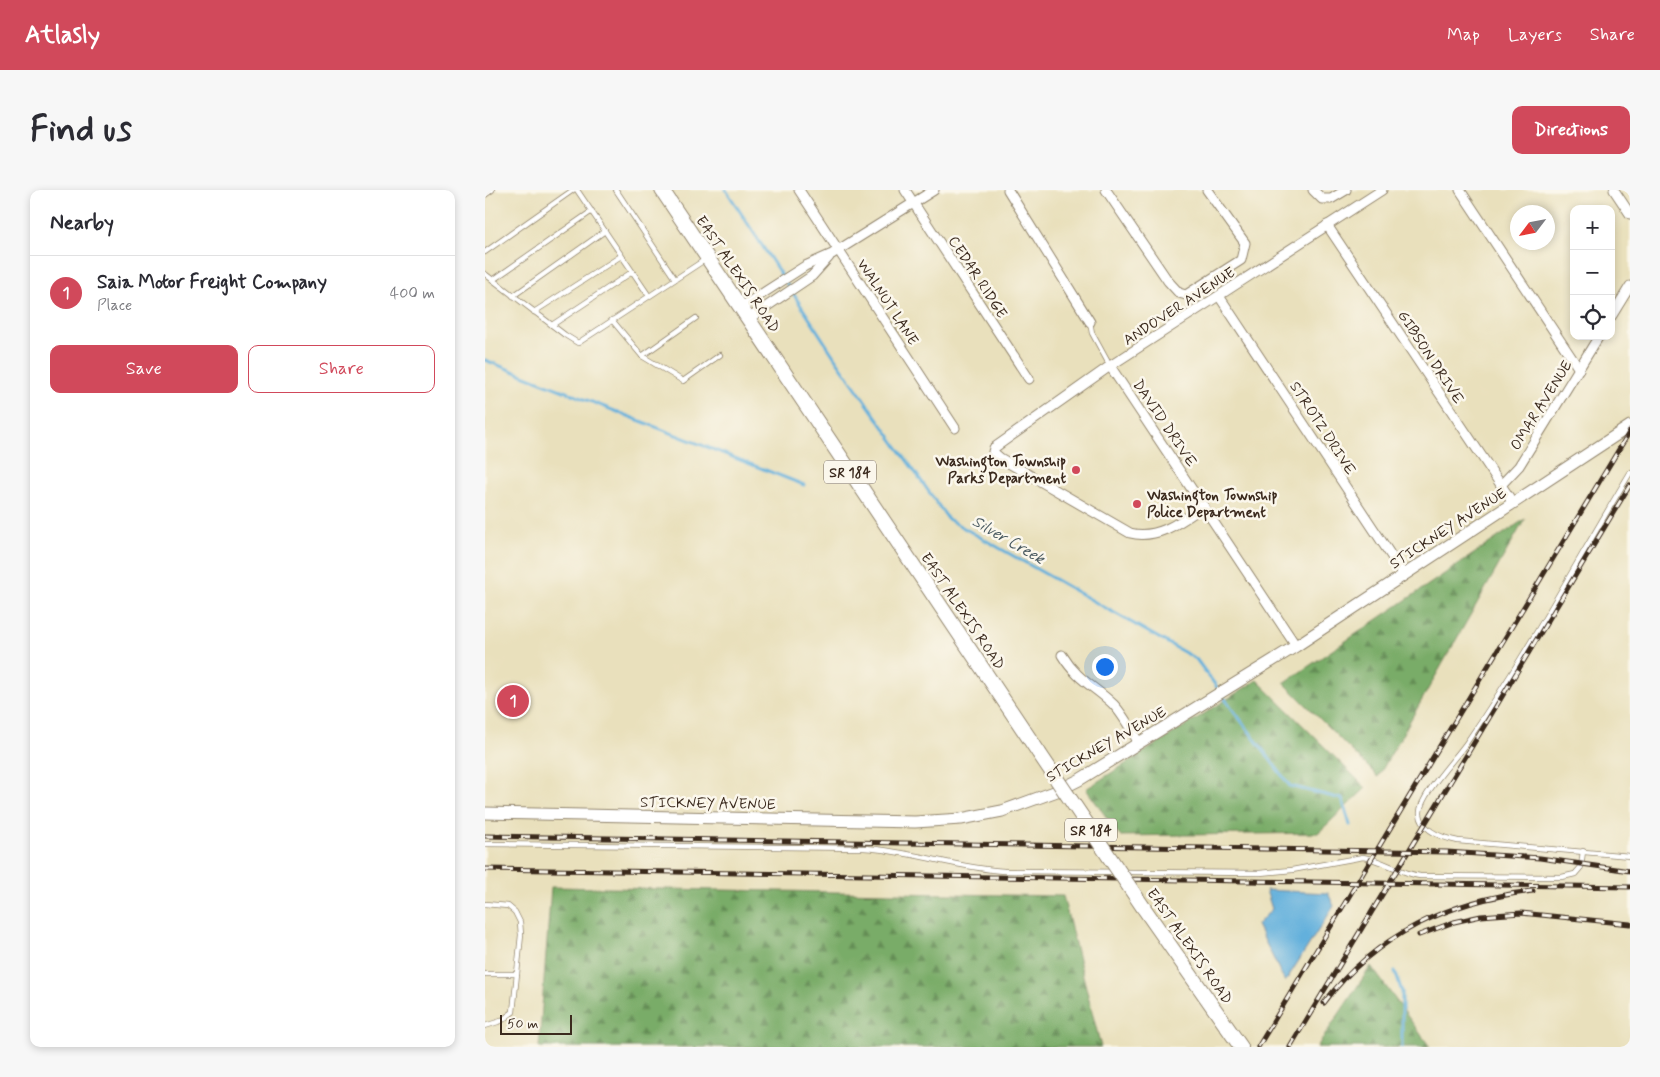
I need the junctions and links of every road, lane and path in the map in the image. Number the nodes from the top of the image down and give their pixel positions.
1 (492, 190) edge
2 (573, 190) edge
3 (577, 190) edge
4 (616, 190) edge
5 (662, 190) edge
6 (799, 190) edge
7 (905, 190) edge
8 (934, 190) edge
9 (1008, 190) edge
10 (1106, 190) edge
11 (1207, 190) edge
12 (1313, 190) edge
13 (1346, 190) edge
14 (1382, 190) edge
15 (1461, 190) edge
16 (1614, 190) edge
17 (485, 195) edge
18 (913, 203) junction
19 (591, 212) junction
20 (1630, 214) edge
21 (1327, 225) junction
22 (605, 232) junction
23 (485, 252) edge
24 (835, 252) junction
25 (621, 256) junction
26 (707, 258) junction
27 (632, 272) junction
28 (485, 274) edge
29 (675, 279) junction
30 (493, 280) junction
31 (1630, 286) edge
32 (513, 296) junction
33 (649, 296) junction
34 (1219, 296) junction
35 (1615, 310) edge
36 (534, 312) junction
37 (744, 313) junction
38 (696, 318) dead end
39 (612, 320) junction
40 (1090, 322) joint
41 (552, 325) junction
42 (1597, 340) edge
43 (720, 355) dead end
44 (642, 356) junction
45 (1110, 366) junction
46 (1579, 369) junction
47 (1029, 379) dead end
48 (1630, 426) edge
49 (955, 428) dead end
50 (1630, 473) edge
51 (1501, 485) junction
52 (1513, 503) junction
53 (1204, 506) junction
54 (1404, 575) junction
55 (1296, 646) junction
56 (1062, 655) dead end
57 (1139, 743) junction
58 (485, 813) edge
59 (485, 844) edge
60 (1583, 851) junction
61 (1630, 856) edge
62 (485, 904) edge
63 (485, 974) edge
64 (517, 974) junction
65 (485, 1026) edge
66 (1241, 1047) edge

1 - 17 lane
2 - 23 lane
3 - 19 lane
4 - 29 lane
5 - 26 main road, EAST ALEXIS ROAD / SR 184
6 - 24 street, WALNUT LANE
7 - 18 street, CEDAR RIDGE
8 - 18 street
9 - 40 street
10 - 11 street
12 - 13 street
14 - 21 street, ANDOVER AVENUE
15 - 46 street
16 - 20 street
18 - 24 street
18 - 47 street, CEDAR RIDGE
19 - 22 lane
19 - 30 lane
21 - 34 street, ANDOVER AVENUE
21 - 51 street, GIBSON DRIVE
22 - 25 lane
22 - 32 lane
24 - 37 street
24 - 37 street
24 - 49 street, WALNUT LANE
25 - 27 lane
25 - 36 lane
26 - 29 lane
26 - 37 main road, EAST ALEXIS ROAD / SR 184
27 - 33 lane
27 - 41 lane
28 - 30 lane
29 - 33 lane
30 - 32 lane
31 - 35 street
32 - 36 lane
33 - 39 lane
34 - 45 street, ANDOVER AVENUE
34 - 54 street, STROTZ DRIVE
36 - 41 lane
37 - 66 main road, EAST ALEXIS ROAD / SR 184, bridge
38 - 44 lane
39 - 41 lane
39 - 44 lane
40 - 45 lane
42 - 46 street, OMAR AVENUE
43 - 44 lane
45 - 53 street, DAVID DRIVE
45 - 53 street, ANDOVER AVENUE
46 - 51 street, OMAR AVENUE
48 - 52 street, STICKNEY AVENUE
50 - 60 lane
51 - 52 street, GIBSON DRIVE
52 - 54 street, STICKNEY AVENUE
53 - 55 street, DAVID DRIVE
54 - 55 street, STICKNEY AVENUE
55 - 57 street, STICKNEY AVENUE
56 - 57 street
57 - 58 street, STICKNEY AVENUE
59 - 60 lane
60 - 61 lane
62 - 64 lane
63 - 64 lane
64 - 65 lane

